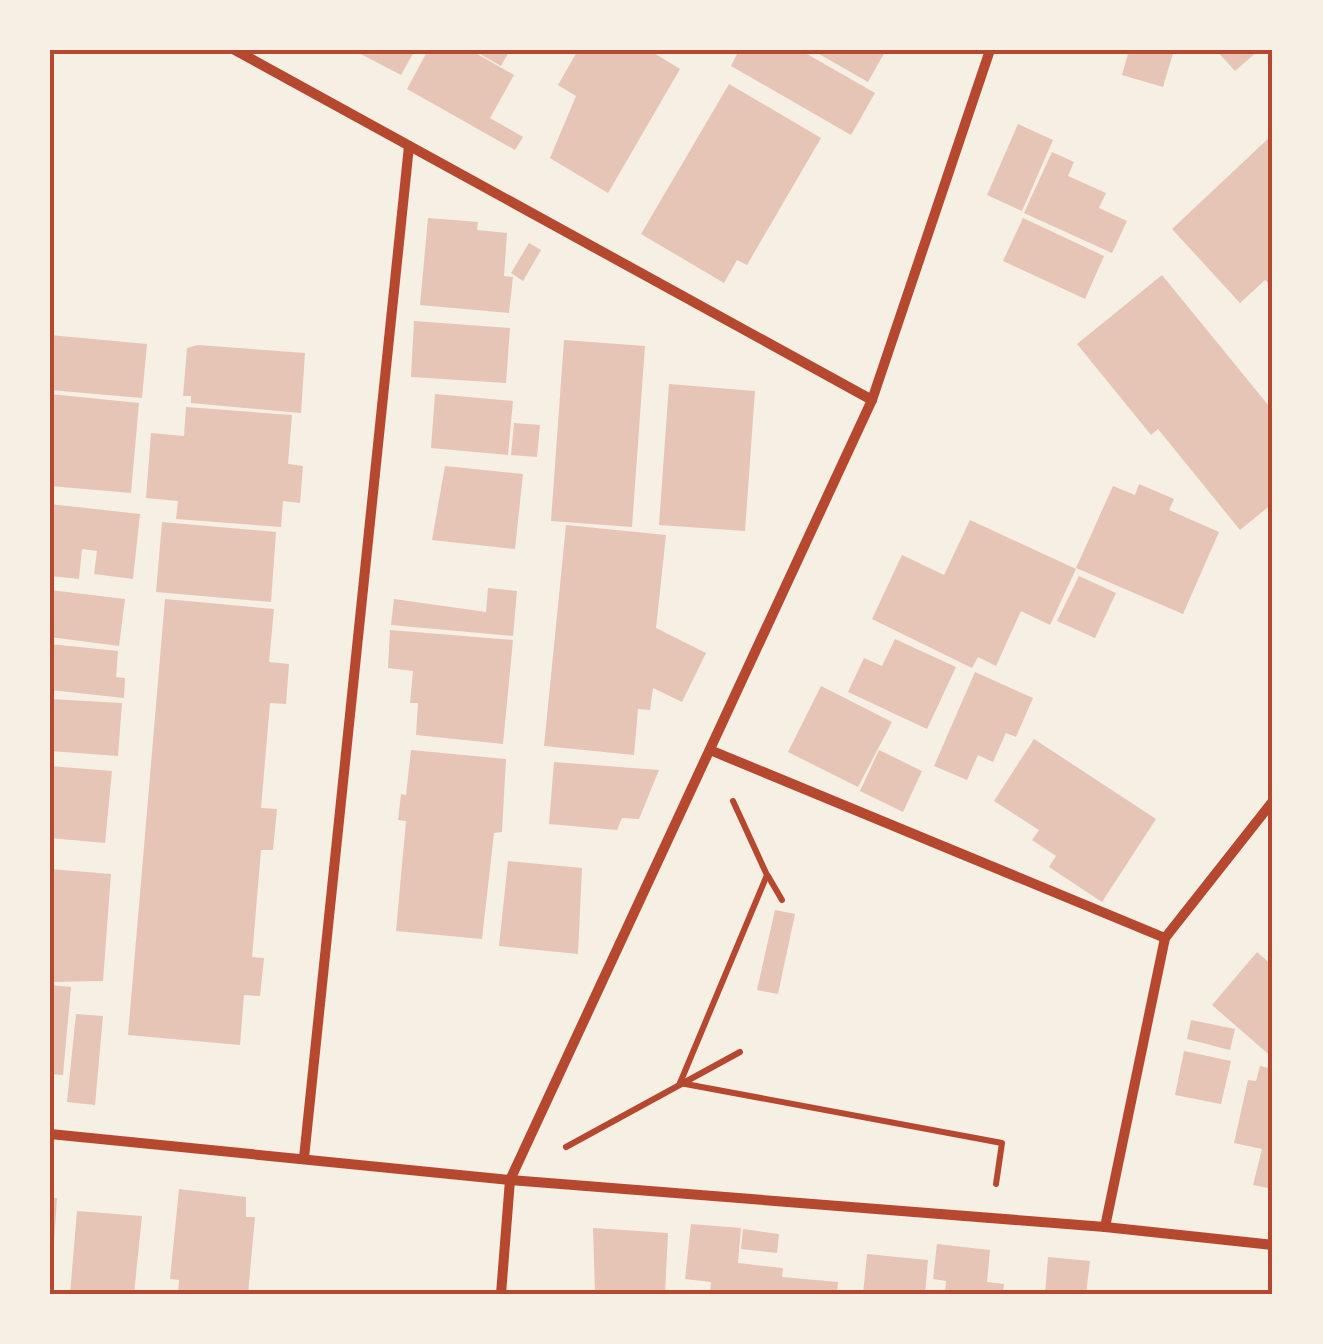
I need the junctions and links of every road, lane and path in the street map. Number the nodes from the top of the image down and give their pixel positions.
1 (235, 50) edge
2 (990, 50) edge
3 (409, 146) junction
4 (872, 400) junction
5 (710, 750) junction
6 (1273, 800) edge
7 (767, 875) junction
8 (782, 900) dead end
9 (1165, 938) junction
10 (740, 1052) dead end
11 (680, 1083) junction
12 (50, 1134) edge
13 (304, 1158) junction
14 (510, 1179) junction
15 (992, 1218) junction
16 (1105, 1227) junction
17 (1273, 1245) edge
18 (501, 1294) edge

1 - 3 street
2 - 4 street
3 - 4 street
3 - 13 street
4 - 5 street
5 - 7 path
5 - 9 street
5 - 14 street
6 - 9 street
7 - 8 path
7 - 11 path
9 - 16 street
10 - 11 path
11 - 14 path
11 - 15 path
12 - 13 street
13 - 14 street
14 - 15 street
14 - 18 street
15 - 16 street
16 - 17 street

